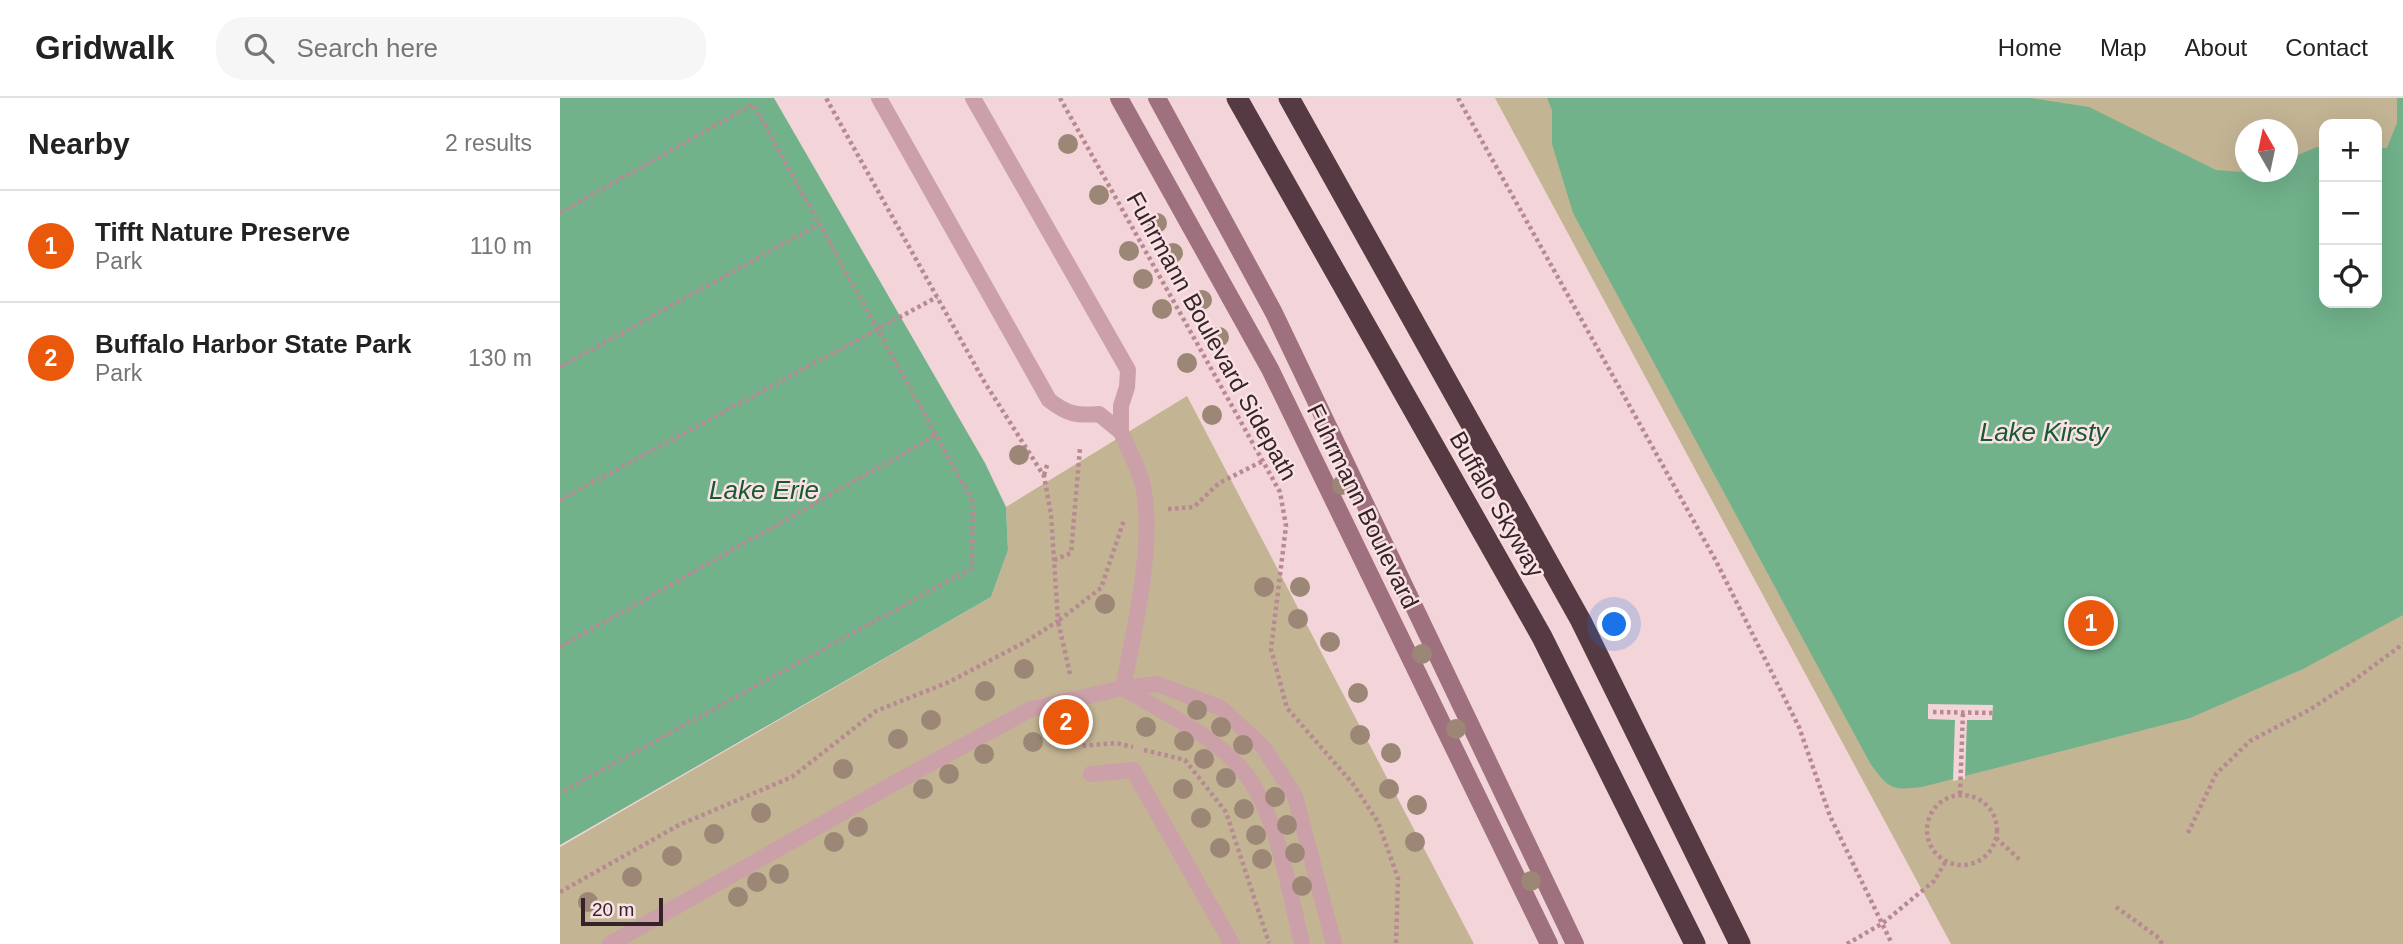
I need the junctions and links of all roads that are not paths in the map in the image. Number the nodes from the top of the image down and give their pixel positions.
1 (879, 98) edge
2 (973, 98) edge
3 (1119, 98) edge
4 (1157, 98) edge
5 (1237, 98) edge
6 (1289, 98) edge
7 (1121, 432) junction
8 (1123, 688) junction
9 (1091, 774) dead end
10 (1329, 943) edge
11 (610, 944) edge
12 (1233, 944) edge
13 (1302, 944) edge
14 (1549, 944) edge
15 (1575, 944) edge
16 (1695, 944) edge
17 (1740, 944) edge

1 - 7 lane
2 - 7 lane
3 - 14 street, Fuhrmann Boulevard
4 - 15 street, Fuhrmann Boulevard
5 - 16 highway, Buffalo Skyway
6 - 17 highway, Buffalo Skyway
7 - 8 lane
8 - 10 lane
8 - 11 lane
8 - 13 lane
9 - 12 lane

